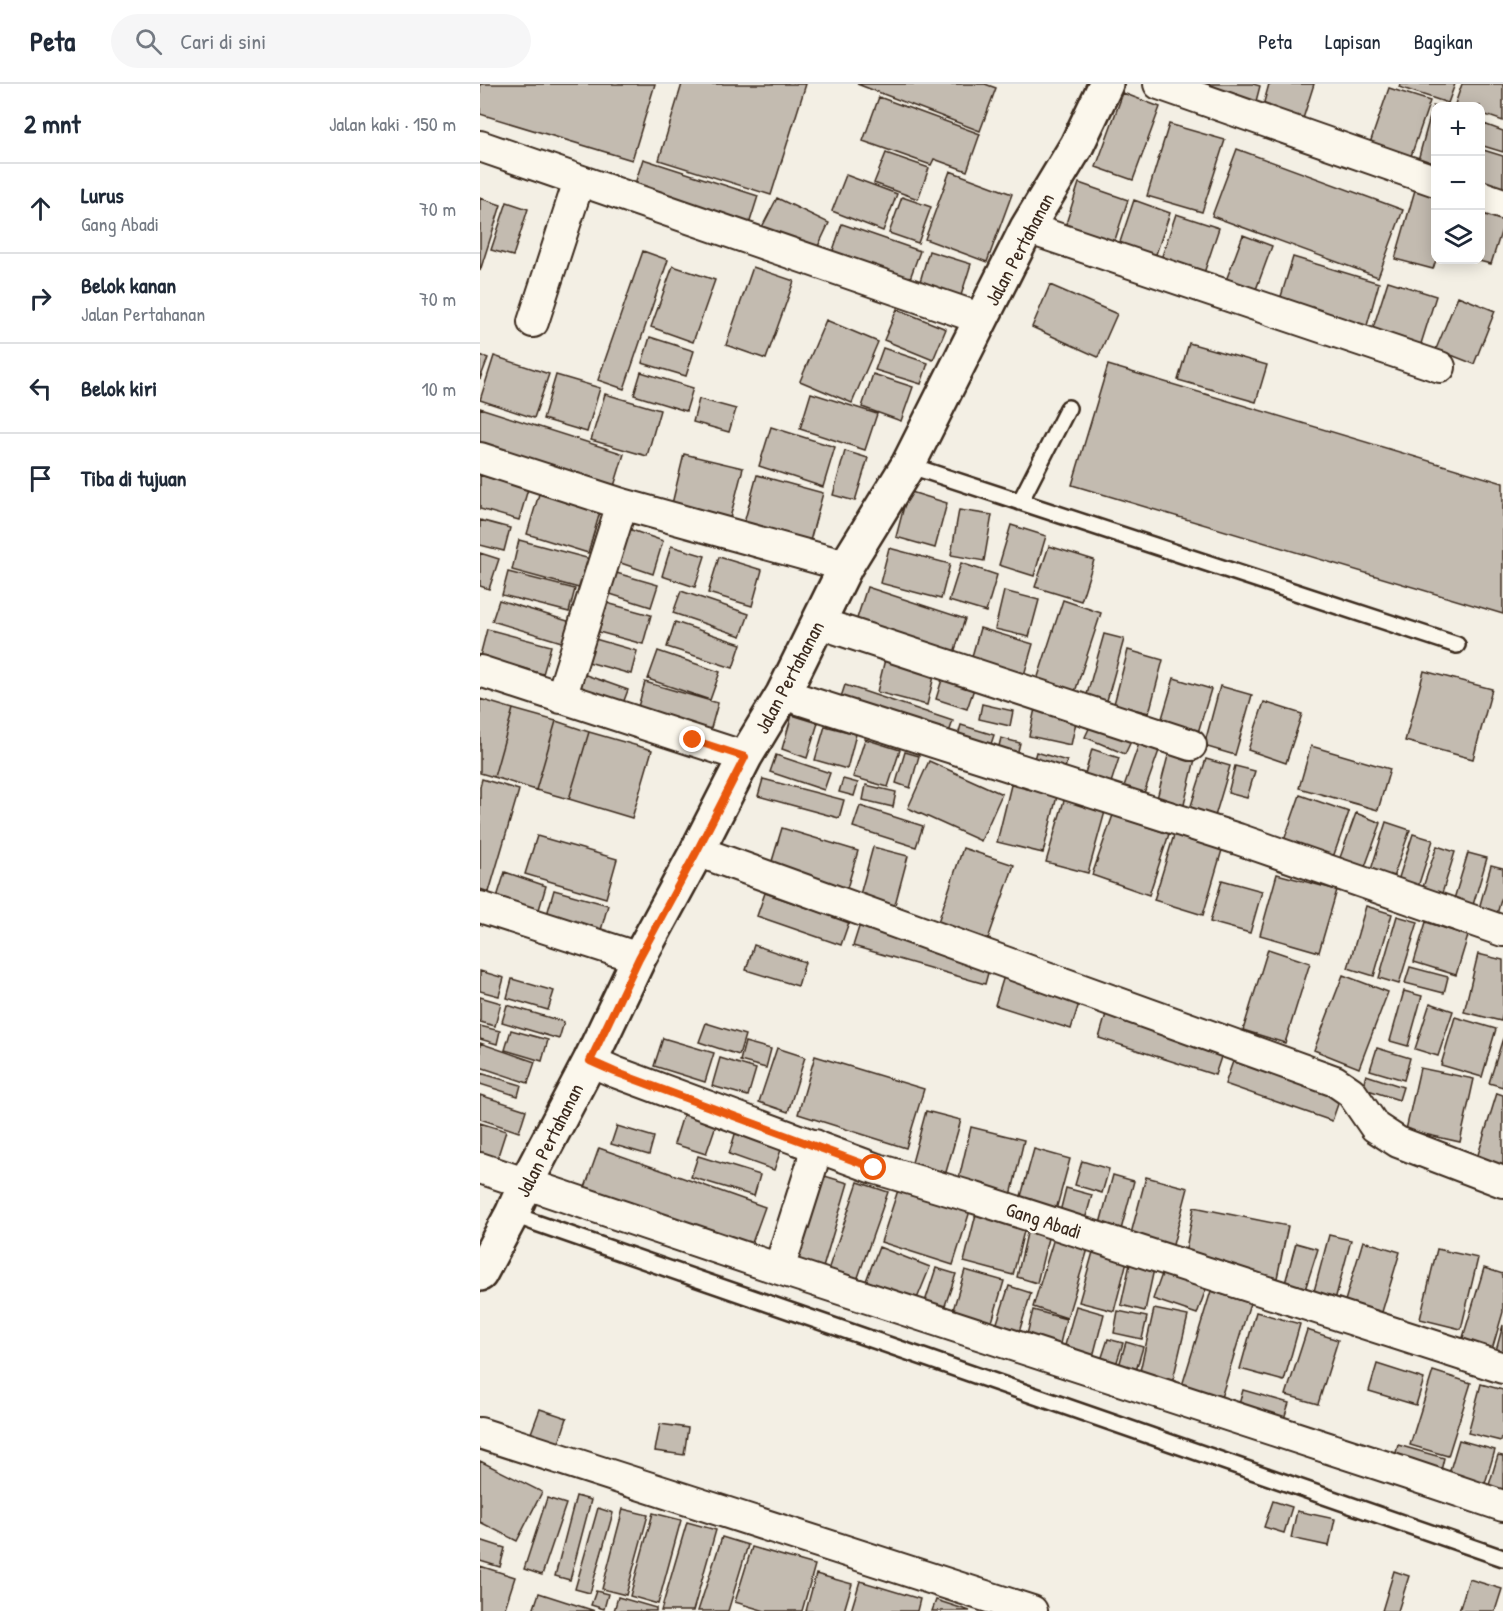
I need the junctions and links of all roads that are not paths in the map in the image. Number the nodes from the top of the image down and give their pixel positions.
1 (1106, 84) edge
2 (1159, 84) edge
3 (480, 146) edge
4 (1431, 179) edge
5 (579, 181) junction
6 (1485, 198) edge
7 (1503, 204) edge
8 (1027, 228) junction
9 (981, 319) junction
10 (533, 322) dead end
11 (1440, 367) dead end
12 (1068, 408) dead end
13 (480, 458) edge
14 (908, 465) junction
15 (1020, 502) junction
16 (622, 504) junction
17 (846, 566) junction
18 (819, 623) junction
19 (1456, 645) dead end
20 (480, 671) edge
21 (783, 694) junction
22 (561, 698) junction
23 (1191, 745) dead end
24 (745, 757) junction
25 (697, 851) junction
26 (480, 908) edge
27 (1503, 931) edge
28 (639, 958) junction
29 (590, 1061) junction
30 (815, 1145) junction
31 (480, 1168) edge
32 (1503, 1182) edge
33 (526, 1183) junction
34 (512, 1214) junction
35 (779, 1269) junction
36 (480, 1274) edge
37 (1503, 1368) edge
38 (480, 1433) edge
39 (1503, 1506) edge
40 (1503, 1558) edge
41 (1032, 1611) edge

1 - 8 main road, Jalan Pertahanan
2 - 4 street
3 - 5 street
5 - 9 street
5 - 10 street
6 - 7 street
8 - 9 main road, Jalan Pertahanan
8 - 11 street
9 - 14 main road, Jalan Pertahanan
12 - 15 lane
13 - 16 street
14 - 15 lane
14 - 17 main road, Jalan Pertahanan
15 - 19 lane
16 - 17 street
16 - 22 street
17 - 18 main road, Jalan Pertahanan
18 - 21 main road, Jalan Pertahanan
18 - 23 street
20 - 22 street
21 - 24 main road, Jalan Pertahanan
21 - 27 street
22 - 24 street
24 - 25 main road, Jalan Pertahanan
25 - 28 main road, Jalan Pertahanan
25 - 32 street
26 - 28 street
28 - 29 main road, Jalan Pertahanan
29 - 30 street, Gang Abadi
29 - 33 main road, Jalan Pertahanan
30 - 35 street
30 - 37 street, Gang Abadi
31 - 33 street
33 - 34 main road, Jalan Pertahanan
33 - 35 street
34 - 36 main road, Jalan Pertahanan
34 - 40 lane
35 - 39 street
38 - 41 street

